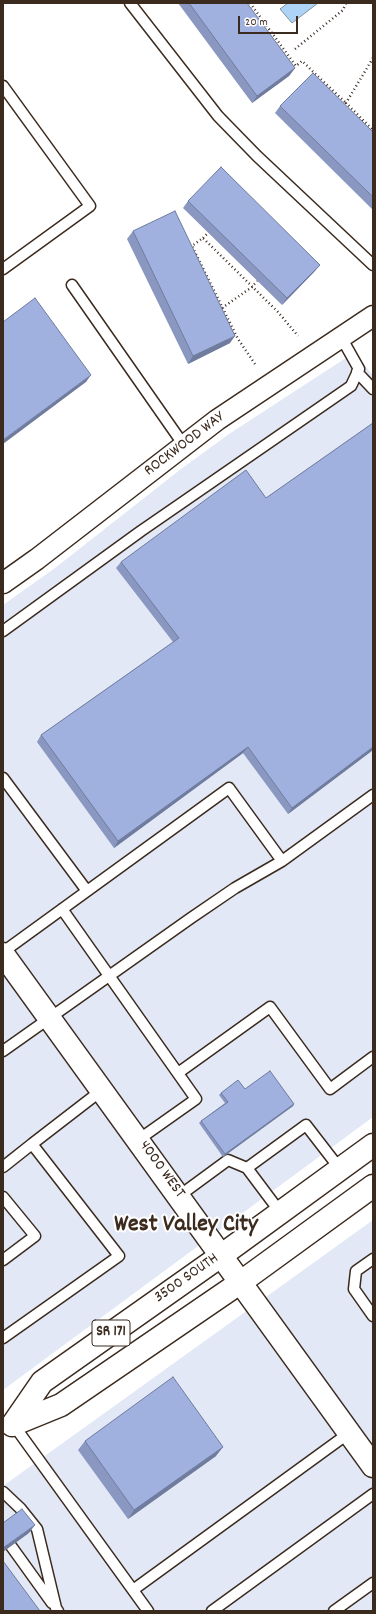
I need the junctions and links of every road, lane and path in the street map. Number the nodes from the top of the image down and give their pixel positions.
1 (130, 3) edge
2 (250, 3) edge
3 (346, 3) edge
4 (277, 40) junction
5 (273, 44) edge
6 (295, 49) dead end
7 (373, 58) edge
8 (3, 86) edge
9 (340, 97) junction
10 (336, 101) edge
11 (346, 103) junction
12 (373, 130) edge
13 (208, 233) edge
14 (203, 238) junction
15 (192, 246) junction
16 (188, 248) edge
17 (373, 265) edge
18 (3, 269) edge
19 (257, 281) edge
20 (72, 285) dead end
21 (252, 287) junction
22 (223, 308) junction
23 (218, 310) edge
24 (373, 316) edge
25 (298, 336) dead end
26 (340, 338) junction
27 (255, 364) dead end
28 (357, 372) junction
29 (373, 390) edge
30 (184, 444) junction
31 (3, 583) edge
32 (3, 631) edge
33 (3, 778) edge
34 (373, 795) edge
35 (282, 861) junction
36 (87, 891) junction
37 (62, 909) junction
38 (4, 957) edge
39 (109, 976) junction
40 (50, 1018) junction
41 (3, 1051) edge
42 (373, 1057) edge
43 (178, 1073) junction
44 (102, 1090) junction
45 (138, 1140) junction
46 (32, 1144) junction
47 (373, 1144) edge
48 (3, 1167) edge
49 (246, 1168) junction
50 (340, 1169) junction
51 (373, 1186) edge
52 (179, 1196) junction
53 (3, 1197) edge
54 (280, 1212) junction
55 (222, 1255) junction
56 (373, 1259) edge
57 (3, 1260) edge
58 (241, 1282) junction
59 (373, 1316) edge
60 (3, 1338) edge
61 (8, 1428) edge
62 (349, 1433) junction
63 (373, 1466) edge
64 (3, 1492) edge
65 (373, 1494) edge
66 (11, 1546) edge
67 (373, 1583) edge
68 (133, 1590) junction
69 (57, 1609) edge
70 (148, 1611) edge
71 (212, 1611) edge
72 (334, 1611) edge

1 - 17 lane
2 - 4 path
3 - 6 path
4 - 5 path
4 - 9 path
7 - 11 path
8 - 18 lane
9 - 10 path
9 - 11 path
11 - 12 path
13 - 14 path
14 - 15 path
14 - 21 path
15 - 16 path
15 - 22 path
19 - 21 path
20 - 30 lane
21 - 22 path
21 - 25 path
22 - 23 path
22 - 27 path
24 - 26 street, ROCKWOOD WAY
26 - 28 lane
26 - 30 street, ROCKWOOD WAY
28 - 29 lane
28 - 32 lane
30 - 31 street, ROCKWOOD WAY
33 - 36 lane
34 - 35 lane
35 - 36 lane
35 - 39 lane
36 - 37 lane
37 - 38 lane
37 - 39 lane
38 - 40 main road, 4000 WEST
39 - 40 lane
39 - 43 lane
40 - 41 lane
40 - 44 main road, 4000 WEST
42 - 43 lane
43 - 45 lane
44 - 45 main road, 4000 WEST
44 - 46 lane
45 - 52 main road, 4000 WEST
46 - 48 lane
46 - 60 lane
47 - 50 main road, 3500 SOUTH / SR 171
49 - 50 lane
49 - 52 lane
49 - 54 lane
50 - 54 main road, 3500 SOUTH / SR 171
51 - 58 main road, 3500 SOUTH / SR 171
52 - 55 main road, 4000 WEST
53 - 57 lane
54 - 55 main road, 3500 SOUTH / SR 171
55 - 58 main road, 4000 WEST
55 - 61 main road, 3500 SOUTH / SR 171
56 - 59 lane
58 - 61 main road, 3500 SOUTH / SR 171
58 - 62 main road, 4000 WEST
61 - 68 lane
62 - 63 main road, 4000 WEST
62 - 68 lane
64 - 69 lane
65 - 71 lane
66 - 69 lane
67 - 72 lane
68 - 70 lane

